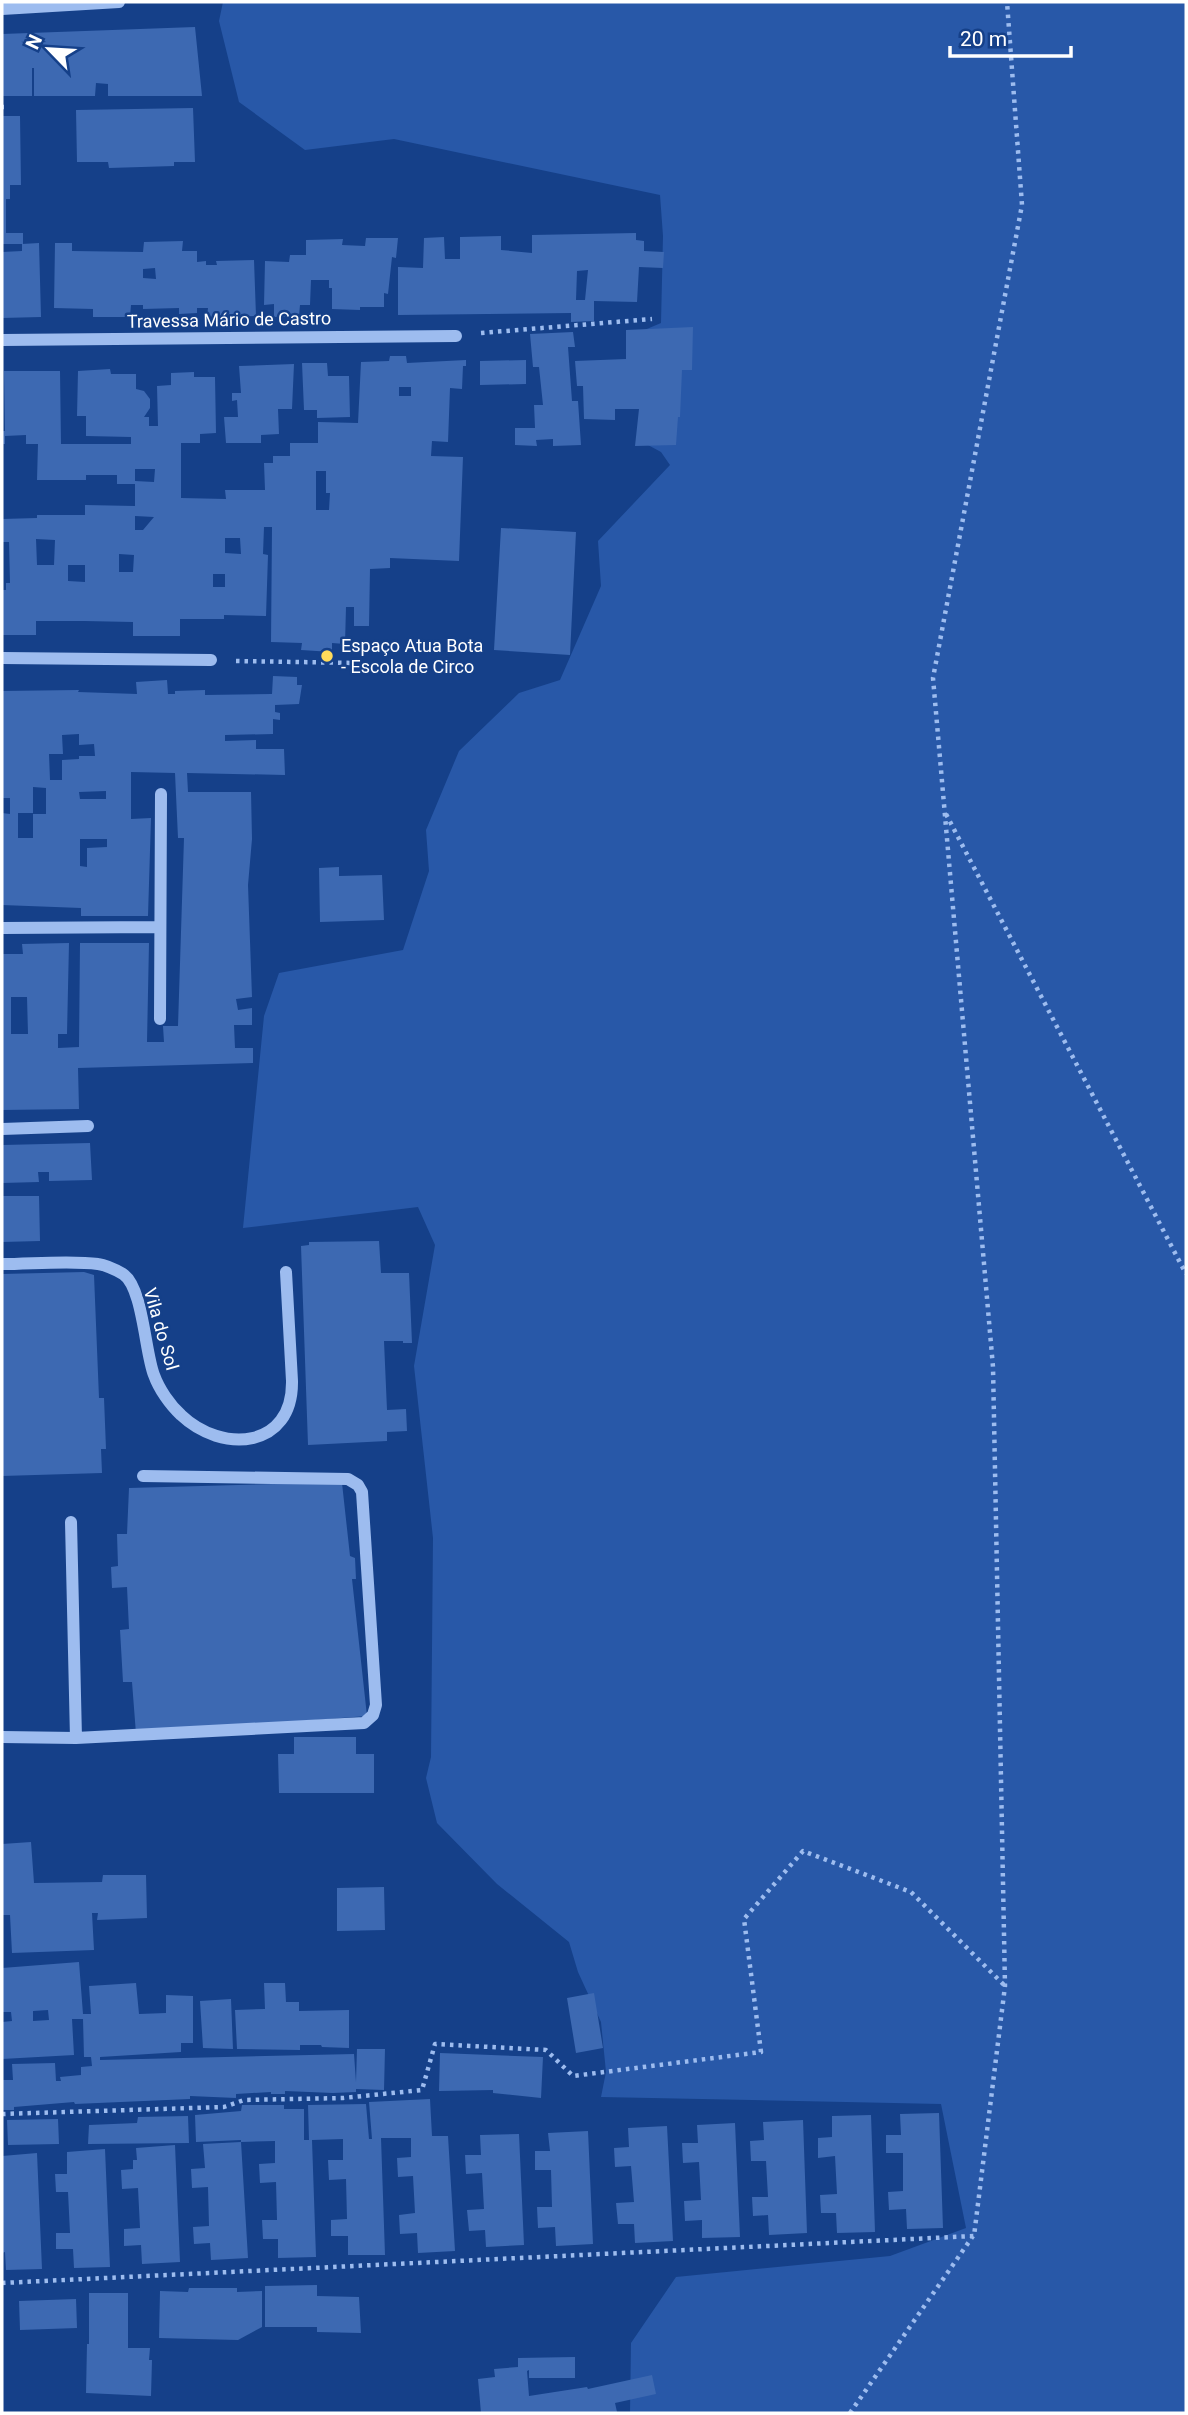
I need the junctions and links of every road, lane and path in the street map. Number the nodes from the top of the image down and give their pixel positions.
1 (119, 2) edge
2 (1007, 2) edge
3 (2, 9) edge
4 (652, 319) dead end
5 (456, 336) joint
6 (2, 340) edge
7 (2, 658) edge
8 (211, 660) joint
9 (357, 663) dead end
10 (161, 794) dead end
11 (944, 810) junction
12 (160, 927) junction
13 (2, 928) edge
14 (160, 1019) dead end
15 (88, 1126) dead end
16 (2, 1129) edge
17 (2, 1264) edge
18 (286, 1272) dead end
19 (1186, 1274) edge
20 (143, 1476) dead end
21 (71, 1522) dead end
22 (2, 1737) edge
23 (76, 1738) junction
24 (1005, 1986) junction
25 (2, 2114) edge
26 (974, 2235) junction
27 (2, 2283) edge
28 (850, 2413) edge

1 - 3 street
2 - 11 path
4 - 5 path
5 - 6 street, Travessa Mário de Castro
7 - 8 street
8 - 9 path
10 - 12 street
11 - 19 path
11 - 24 path
12 - 13 street
12 - 14 street
15 - 16 street
17 - 18 street, Vila do Sol
20 - 23 street
21 - 23 street
22 - 23 street
24 - 25 path
24 - 26 path
26 - 27 path
26 - 28 path

